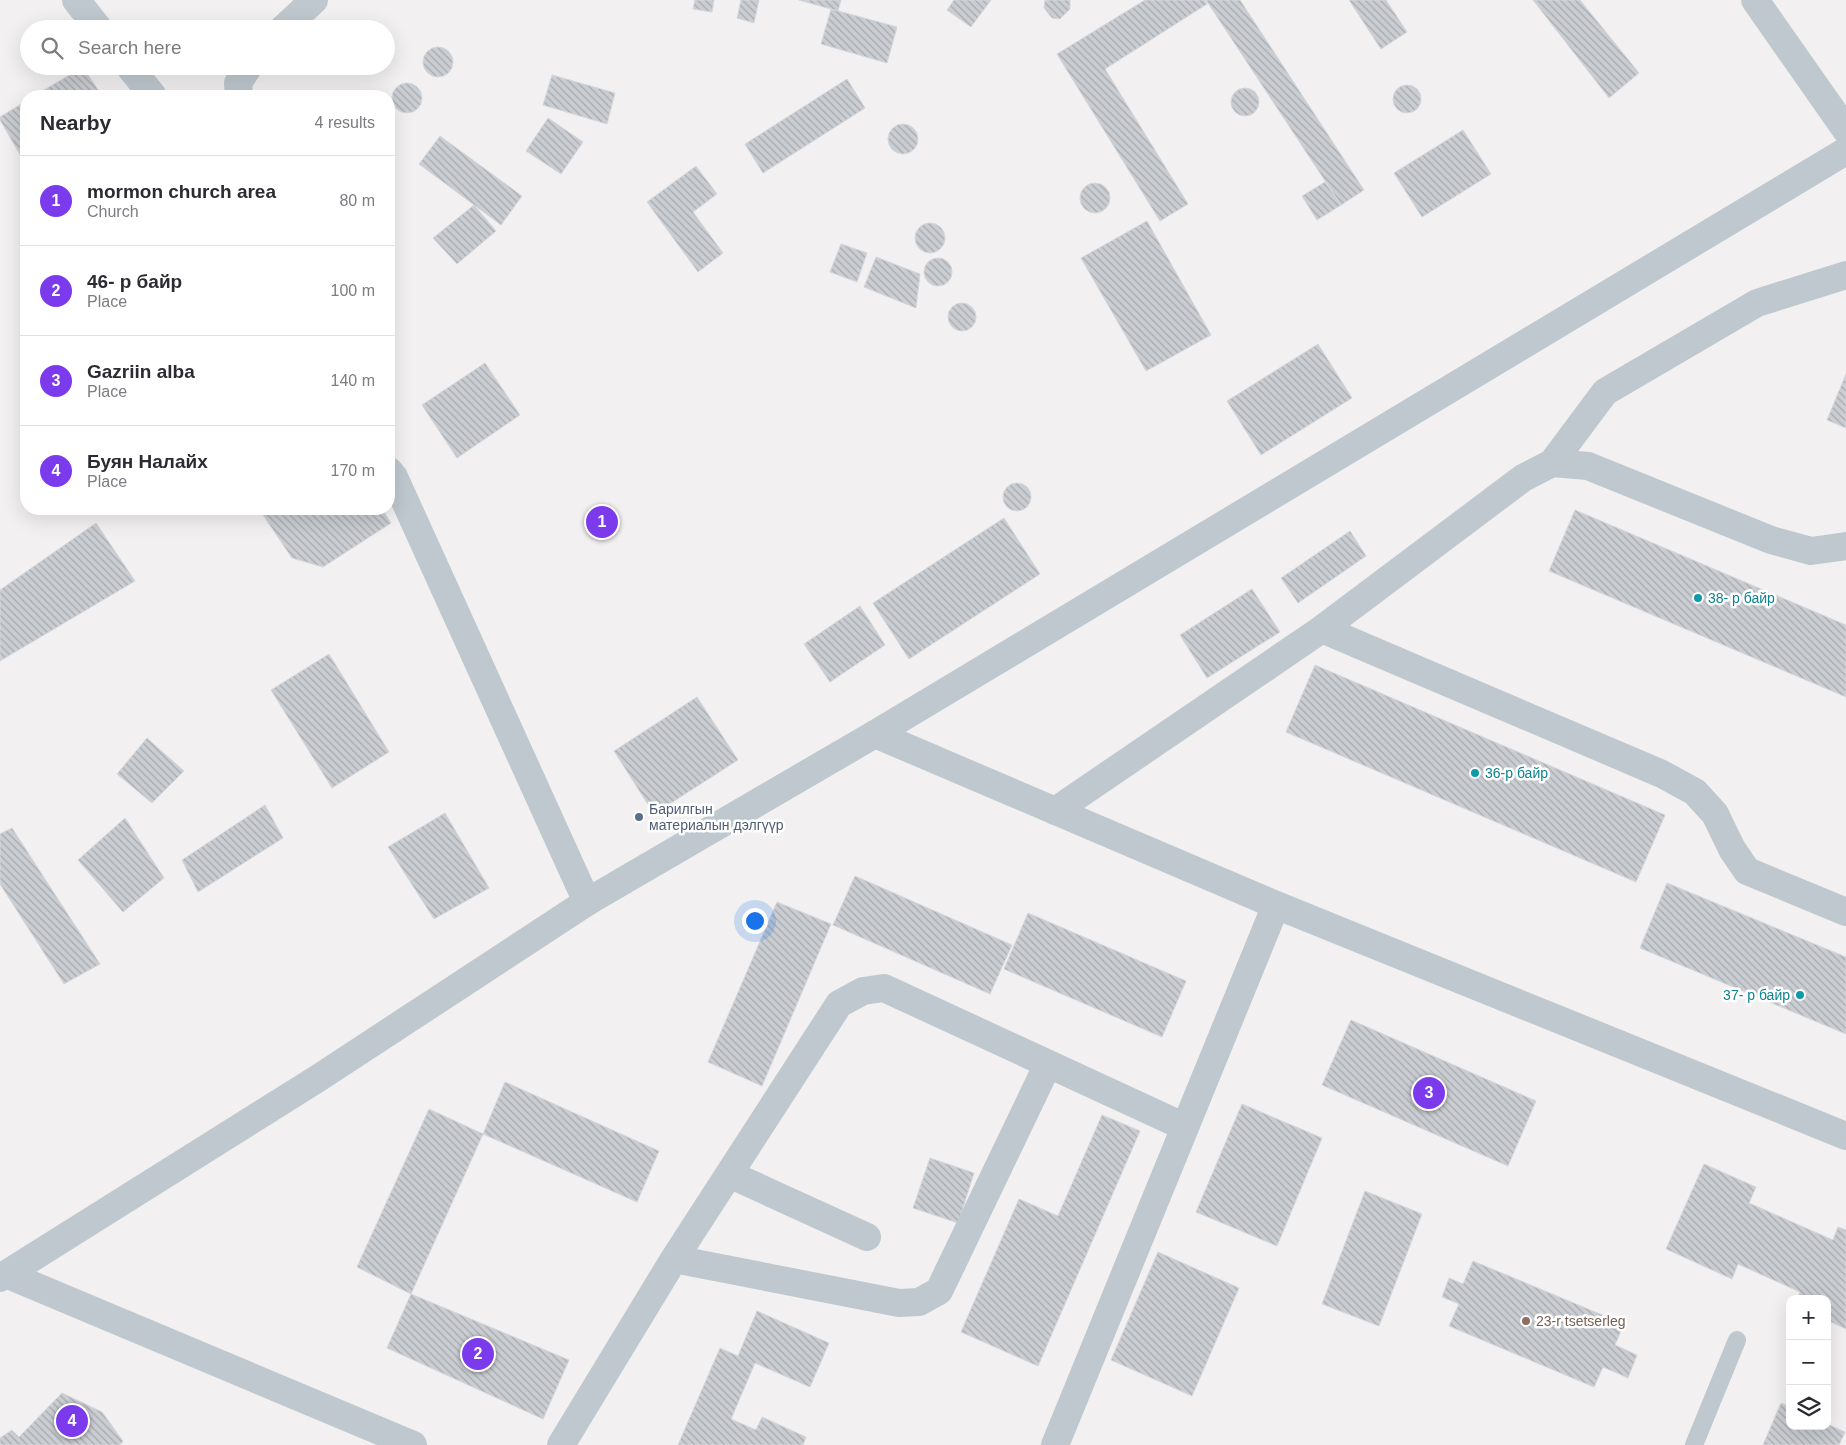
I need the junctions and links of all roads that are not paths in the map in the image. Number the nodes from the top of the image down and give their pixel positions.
1 (76, 0) edge
2 (314, 0) edge
3 (1755, 0) edge
4 (92, 20) edge
5 (293, 20) edge
6 (136, 75) edge
7 (244, 75) edge
8 (148, 90) edge
9 (238, 90) edge
10 (1846, 130) edge
11 (1846, 151) edge
12 (1846, 275) edge
13 (1552, 463) junction
14 (395, 479) edge
15 (1846, 546) edge
16 (1322, 629) junction
17 (875, 734) junction
18 (1055, 812) junction
19 (587, 902) junction
20 (1276, 905) junction
21 (1846, 912) edge
22 (1048, 1064) junction
23 (1185, 1127) junction
24 (1846, 1136) edge
25 (729, 1174) junction
26 (867, 1237) dead end
27 (674, 1259) junction
28 (2, 1274) edge
29 (1737, 1340) dead end
30 (413, 1445) edge
31 (561, 1445) edge
32 (1055, 1445) edge
33 (1694, 1445) edge

1 - 4 street
2 - 5 street
3 - 10 street
6 - 8 street
7 - 9 street
11 - 17 street
12 - 13 street
13 - 15 street
13 - 16 street
14 - 19 street
16 - 18 street
16 - 21 street
17 - 18 street
17 - 19 street
18 - 20 street
19 - 28 street
20 - 23 street
20 - 24 street
22 - 23 street
22 - 25 street
22 - 27 street
23 - 32 street
25 - 26 street
25 - 27 street
27 - 31 street
28 - 30 street
29 - 33 lane

